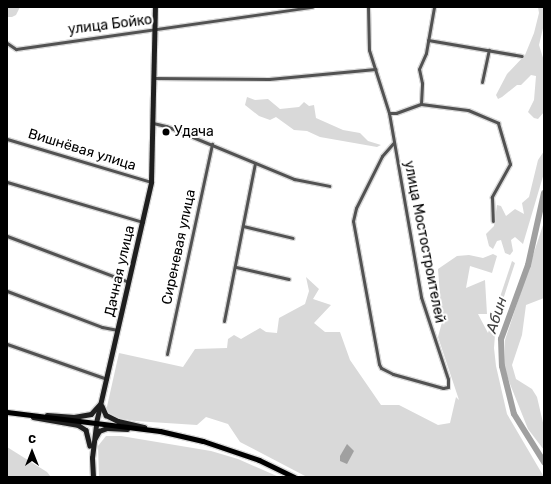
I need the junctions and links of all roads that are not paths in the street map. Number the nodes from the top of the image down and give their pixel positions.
1 (156, 7) edge
2 (312, 7) edge
3 (368, 7) edge
4 (434, 7) edge
5 (155, 31) junction
6 (428, 40) junction
7 (7, 43) edge
8 (489, 50) junction
9 (522, 56) dead end
10 (376, 69) junction
11 (153, 78) junction
12 (482, 82) dead end
13 (421, 104) junction
14 (389, 113) junction
15 (153, 123) junction
16 (7, 139) edge
17 (394, 142) junction
18 (212, 144) junction
19 (255, 163) junction
20 (7, 182) edge
21 (150, 182) junction
22 (329, 186) dead end
23 (493, 221) dead end
24 (143, 222) junction
25 (243, 226) junction
26 (7, 236) edge
27 (293, 238) dead end
28 (236, 267) junction
29 (289, 279) dead end
30 (130, 283) junction
31 (7, 291) edge
32 (224, 321) dead end
33 (118, 330) junction
34 (7, 344) edge
35 (167, 354) dead end
36 (107, 379) junction
37 (103, 396) junction
38 (7, 412) edge
39 (96, 423) junction
40 (160, 431) junction
41 (92, 458) junction
42 (93, 477) edge
43 (294, 477) edge

1 - 5 main road, Дачная улица
2 - 5 street, улица Бойко
3 - 10 street
4 - 6 street
5 - 7 street, улица Бойко
5 - 11 main road, Дачная улица
6 - 8 street
6 - 13 street
8 - 9 street
8 - 12 street
10 - 11 street
10 - 14 street
11 - 15 main road, Дачная улица
13 - 14 street
13 - 23 street
14 - 17 street
15 - 18 street
15 - 21 main road, Дачная улица
16 - 21 street, Вишнёвая улица
17 - 17 street, улица Мостостроителей
18 - 19 street
18 - 35 street, Сиреневая улица
19 - 22 street
19 - 25 street
20 - 24 street
21 - 24 main road, Дачная улица
24 - 30 main road, Дачная улица
25 - 27 street
25 - 28 street
26 - 30 street
28 - 29 street
28 - 32 street
30 - 33 main road, Дачная улица
31 - 33 street
33 - 36 main road, Дачная улица
34 - 36 street
36 - 37 main road, Дачная улица
37 - 38 main road
37 - 39 main road, Дачная улица
37 - 40 main road
38 - 39 highway
38 - 41 main road
39 - 40 highway
39 - 41 main road, Дачная улица
40 - 41 main road
40 - 43 highway
41 - 42 main road

